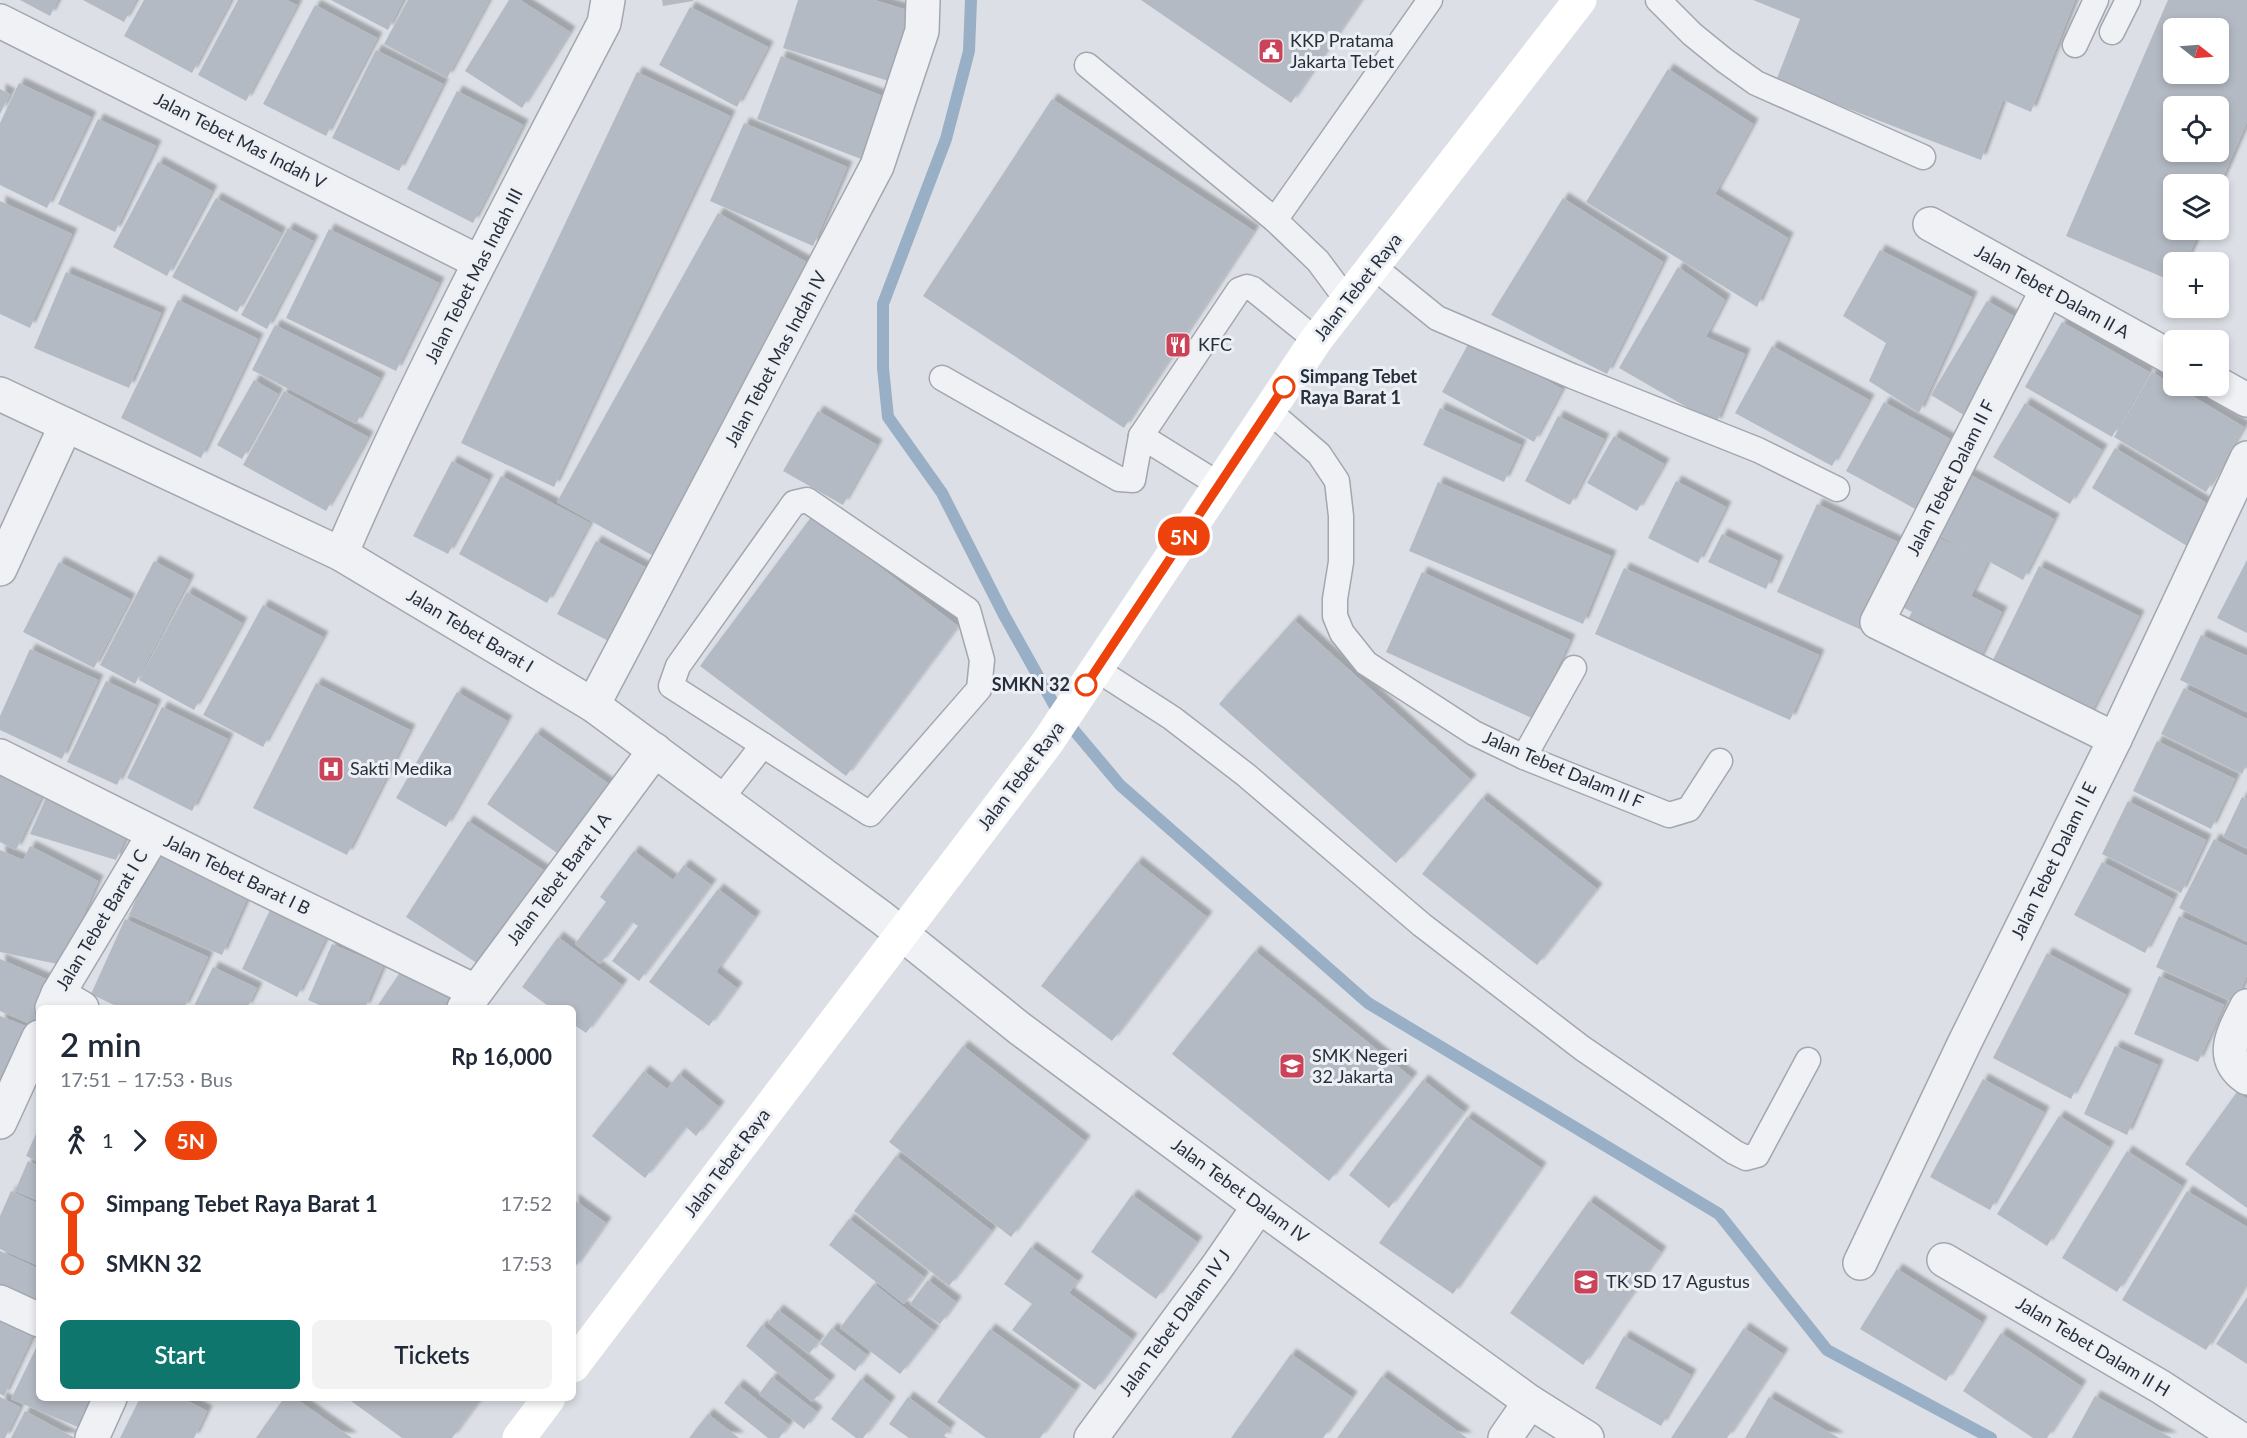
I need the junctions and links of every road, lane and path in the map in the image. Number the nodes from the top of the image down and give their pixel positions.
1 (608, 0) edge
2 (923, 0) edge
3 (1430, 0) edge
4 (1580, 0) edge
5 (1658, 0) edge
6 (2096, 0) edge
7 (2128, 0) edge
8 (0, 21) edge
9 (2112, 32) dead end
10 (2075, 45) dead end
11 (1087, 65) dead end
12 (1923, 157) dead end
13 (1275, 220) junction
14 (1930, 224) dead end
15 (479, 262) junction
16 (1374, 267) junction
17 (2047, 290) junction
18 (1347, 300) junction
19 (1316, 340) junction
20 (2163, 353) edge
21 (942, 378) dead end
22 (2229, 390) edge
23 (0, 394) edge
24 (2247, 400) edge
25 (1268, 410) junction
26 (66, 425) junction
27 (1142, 436) junction
28 (2247, 458) edge
29 (1218, 483) junction
30 (1837, 489) dead end
31 (341, 554) junction
32 (0, 569) edge
33 (1574, 668) dead end
34 (1096, 669) junction
35 (593, 705) junction
36 (2115, 739) junction
37 (763, 745) junction
38 (656, 750) junction
39 (0, 756) edge
40 (1524, 757) junction
41 (1720, 760) dead end
42 (720, 800) junction
43 (154, 834) junction
44 (902, 933) junction
45 (470, 999) edge
46 (64, 1003) edge
47 (2247, 1006) edge
48 (36, 1052) edge
49 (1808, 1060) dead end
50 (2238, 1067) edge
51 (31, 1077) edge
52 (0, 1122) edge
53 (1259, 1206) junction
54 (1944, 1260) dead end
55 (1860, 1263) dead end
56 (0, 1302) edge
57 (36, 1319) edge
58 (576, 1362) edge
59 (109, 1401) edge
60 (547, 1401) edge
61 (1530, 1402) junction
62 (92, 1438) edge
63 (519, 1438) edge
64 (1091, 1438) edge
65 (1505, 1438) edge
66 (1587, 1438) edge
67 (2239, 1438) edge

1 - 15 street, Jalan Tebet Mas Indah III
2 - 35 street, Jalan Tebet Mas Indah IV
3 - 13 lane
4 - 16 main road, Jalan Tebet Raya
5 - 12 lane
6 - 10 lane
7 - 9 lane
8 - 15 street, Jalan Tebet Mas Indah V
11 - 13 lane
13 - 18 lane
14 - 17 street, Jalan Tebet Dalam II A
15 - 31 street, Jalan Tebet Mas Indah III
16 - 18 main road, Jalan Tebet Raya
16 - 30 lane
17 - 20 street, Jalan Tebet Dalam II A
17 - 36 street, Jalan Tebet Dalam II F
18 - 19 main road, Jalan Tebet Raya
19 - 25 main road, Jalan Tebet Raya
19 - 27 lane
21 - 27 lane
22 - 24 street
23 - 26 street, Jalan Tebet Barat I
25 - 29 main road, Jalan Tebet Raya
25 - 40 lane, Jalan Tebet Dalam II F
26 - 31 street, Jalan Tebet Barat I
26 - 32 street
27 - 29 lane
28 - 36 street, Jalan Tebet Dalam II E
29 - 34 main road, Jalan Tebet Raya
31 - 35 street, Jalan Tebet Barat I
33 - 40 lane
34 - 44 main road, Jalan Tebet Raya
34 - 49 lane
35 - 38 street, Jalan Tebet Barat I
36 - 55 street, Jalan Tebet Dalam II E
37 - 37 lane
37 - 42 lane
38 - 42 street, Jalan Tebet Barat I
38 - 45 street, Jalan Tebet Barat I A
39 - 43 street, Jalan Tebet Barat I B
40 - 41 lane, Jalan Tebet Dalam II F
42 - 44 street, Jalan Tebet Barat I
43 - 45 street, Jalan Tebet Barat I B
43 - 46 street, Jalan Tebet Barat I C
44 - 53 street, Jalan Tebet Dalam IV
44 - 58 main road, Jalan Tebet Raya
47 - 50 street
48 - 51 street
51 - 52 street
53 - 61 street, Jalan Tebet Dalam IV
53 - 64 street, Jalan Tebet Dalam IV J
54 - 67 street, Jalan Tebet Dalam II H
56 - 57 street
59 - 62 street
60 - 63 main road
61 - 65 street
61 - 66 street, Jalan Tebet Dalam IV

